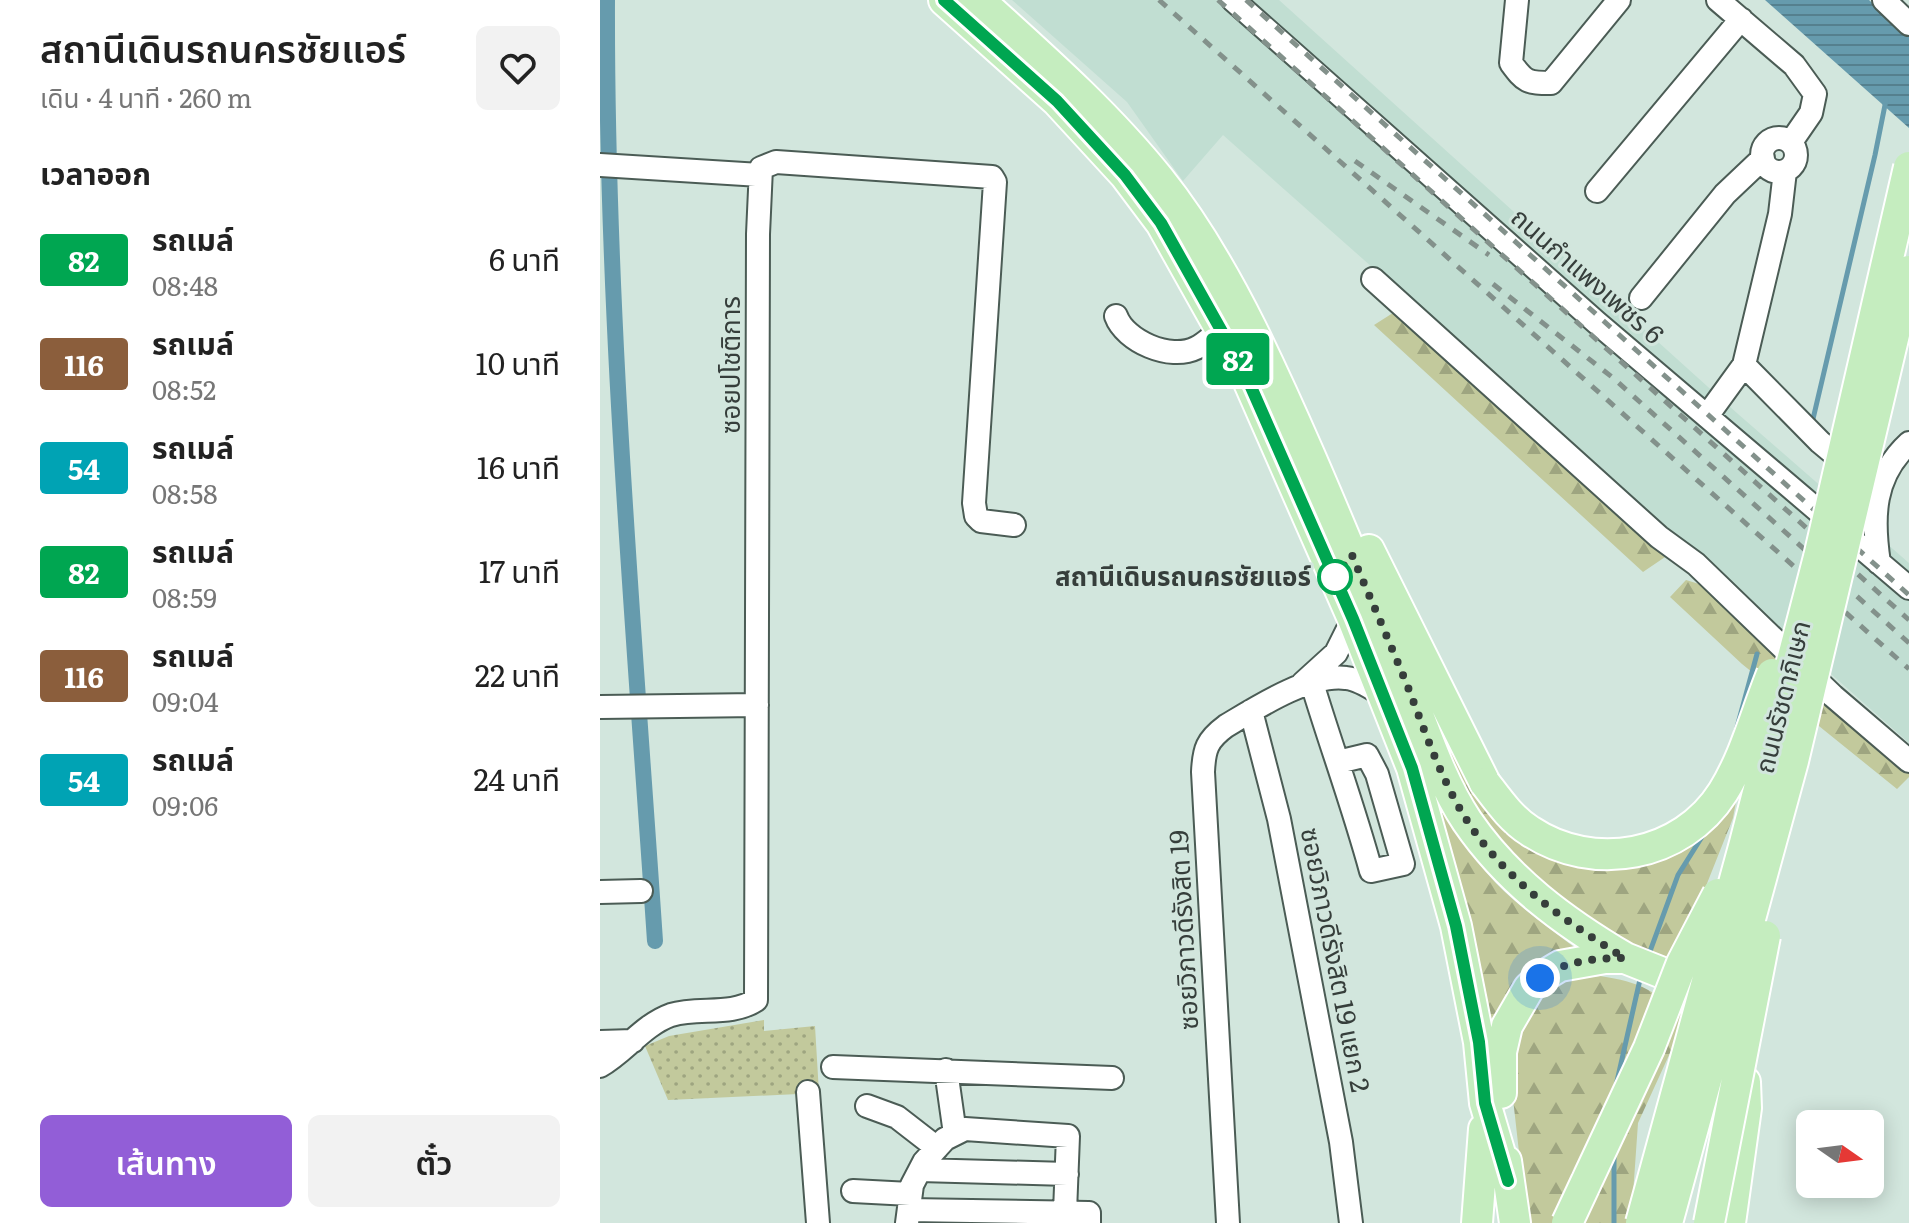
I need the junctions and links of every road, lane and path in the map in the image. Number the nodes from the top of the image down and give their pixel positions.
1 (944, 0) edge
2 (979, 0) edge
3 (1233, 0) edge
4 (1517, 0) edge
5 (1619, 0) edge
6 (1718, 0) edge
7 (1884, 0) edge
8 (1741, 19) junction
9 (1909, 24) edge
10 (1791, 142) junction
11 (1763, 158) junction
12 (605, 166) edge
13 (1909, 167) edge
14 (1785, 171) junction
15 (760, 175) junction
16 (1597, 191) dead end
17 (1909, 271) edge
18 (1373, 279) dead end
19 (1641, 298) dead end
20 (1116, 316) dead end
21 (1221, 330) junction
22 (1744, 365) junction
23 (1707, 416) junction
24 (1909, 443) edge
25 (1318, 477) junction
26 (1879, 491) junction
27 (1014, 525) dead end
28 (1819, 557) junction
29 (1879, 563) junction
30 (1909, 588) edge
31 (1353, 619) junction
32 (1306, 685) junction
33 (1386, 697) junction
34 (757, 705) junction
35 (600, 707) edge
36 (1251, 711) junction
37 (1793, 761) junction
38 (1909, 761) edge
39 (1338, 762) junction
40 (1745, 843) junction
41 (641, 891) dead end
42 (600, 892) edge
43 (1625, 958) junction
44 (1658, 973) junction
45 (633, 1041) junction
46 (600, 1042) edge
47 (600, 1066) edge
48 (833, 1067) dead end
49 (946, 1070) junction
50 (1112, 1078) dead end
51 (808, 1092) dead end
52 (1485, 1103) junction
53 (867, 1106) dead end
54 (955, 1134) junction
55 (937, 1148) junction
56 (920, 1170) junction
57 (1067, 1174) junction
58 (1508, 1181) junction
59 (853, 1191) dead end
60 (909, 1209) edge
61 (1065, 1212) junction
62 (818, 1223) edge
63 (1089, 1223) edge
64 (1228, 1223) edge
65 (1351, 1223) edge
66 (1477, 1223) edge
67 (1515, 1223) edge
68 (1567, 1223) edge
69 (1641, 1223) edge
70 (1667, 1223) edge
71 (1682, 1223) edge
72 (1709, 1223) edge
73 (1730, 1223) edge

1 - 21 main road
2 - 25 main road
3 - 23 street, ถนนกำแพงเพชร 6
4 - 5 street
6 - 8 street
7 - 9 street
8 - 10 street
8 - 16 street
10 - 11 street
10 - 14 street
11 - 14 street
11 - 19 street
12 - 15 street
13 - 28 main road, ถนนรัชดาภิเษก, bridge
14 - 22 street
15 - 27 street
15 - 34 street, ซอยปโชติการ
17 - 37 main road, ถนนรัชดาภิเษก, bridge
18 - 38 street
20 - 21 street
21 - 31 main road
22 - 23 street
22 - 26 street
23 - 29 street, ถนนกำแพงเพชร 6
24 - 26 street
25 - 28 main road, bridge
25 - 43 main road
26 - 29 street
28 - 40 main road, ถนนรัชดาภิเษก, bridge
29 - 30 street, ถนนกำแพงเพชร 6
31 - 32 street, ซอยวิภาวดีรังสิต 19
31 - 33 main road
32 - 33 street, ซอยวิภาวดีรังสิต 19
32 - 36 street, ซอยวิภาวดีรังสิต 19
32 - 39 street
33 - 52 main road
34 - 35 street
34 - 45 street, ซอยปโชติการ
36 - 64 street, ซอยวิภาวดีรังสิต 19
36 - 65 street, ซอยวิภาวดีรังสิต 19 แยก 2
37 - 70 main road, ถนนรัชดาภิเษก, bridge
37 - 72 main road, bridge
39 - 39 street
40 - 68 main road, bridge
40 - 69 main road, ถนนรัชดาภิเษก, bridge
41 - 42 street
43 - 44 main road
43 - 58 main road
44 - 71 main road
44 - 73 main road
45 - 46 street
45 - 47 street, ซอยปโชติการ
48 - 49 street
49 - 50 street
49 - 54 street
51 - 62 street
52 - 58 main road
52 - 66 main road
53 - 55 street
54 - 55 street
54 - 57 street
55 - 56 street
56 - 57 street
56 - 60 street
57 - 61 street
58 - 67 main road
59 - 60 street
60 - 61 street
61 - 63 street

